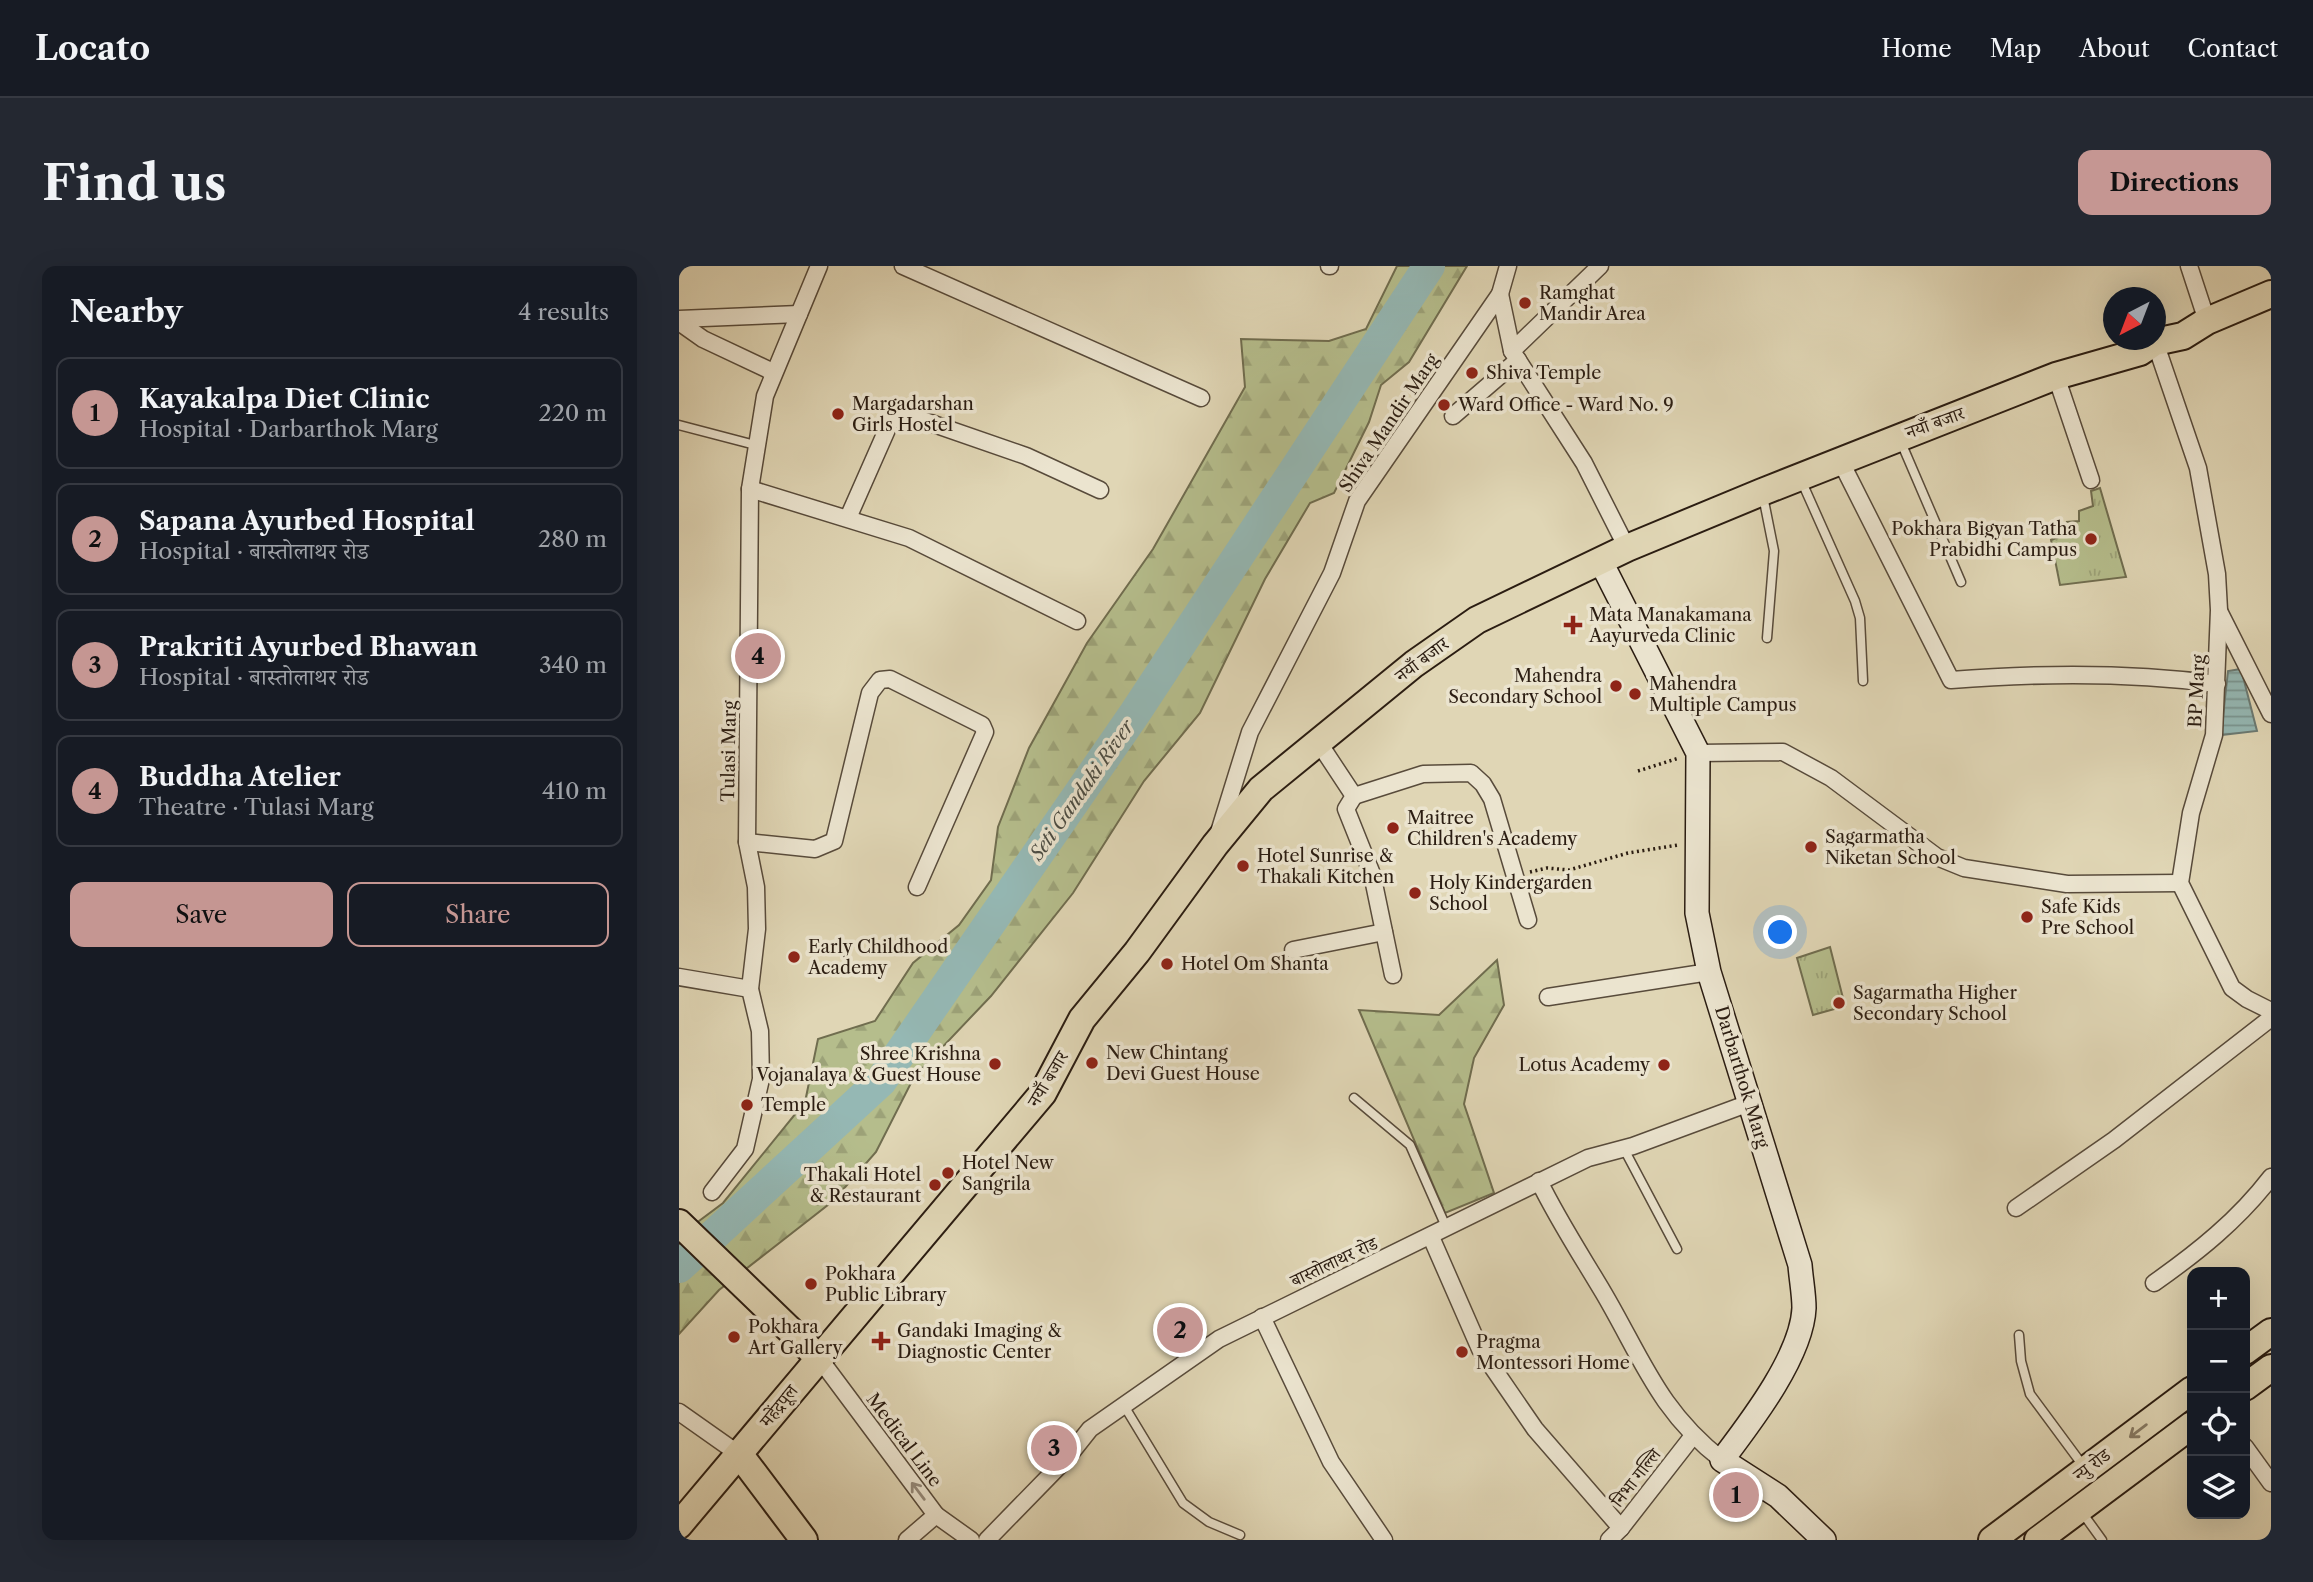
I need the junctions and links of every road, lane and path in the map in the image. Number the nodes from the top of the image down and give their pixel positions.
1 (819, 266) edge
2 (903, 266) edge
3 (1508, 266) edge
4 (1600, 266) edge
5 (2189, 266) edge
6 (1500, 294) junction
7 (2270, 297) edge
8 (799, 314) junction
9 (679, 321) edge
10 (2207, 321) junction
11 (2166, 340) edge
12 (2143, 350) edge
13 (2158, 350) edge
14 (1515, 356) junction
15 (773, 372) junction
16 (2056, 376) junction
17 (1201, 398) dead end
18 (1453, 416) dead end
19 (679, 425) edge
20 (1898, 437) junction
21 (759, 446) junction
22 (1840, 460) junction
23 (1799, 477) junction
24 (2091, 480) dead end
25 (750, 489) junction
26 (1100, 490) dead end
27 (1762, 492) junction
28 (848, 518) junction
29 (1627, 548) junction
30 (1600, 561) junction
31 (1961, 582) dead end
32 (2219, 610) junction
33 (1077, 621) dead end
34 (1767, 638) dead end
35 (1863, 681) dead end
36 (2217, 684) junction
37 (2271, 713) edge
38 (1319, 743) junction
39 (1698, 753) junction
40 (1637, 771) dead end
41 (1354, 796) junction
42 (1697, 841) junction
43 (747, 842) junction
44 (1215, 845) junction
45 (1516, 878) junction
46 (2180, 883) junction
47 (916, 887) dead end
48 (1528, 920) dead end
49 (1384, 932) junction
50 (1293, 950) dead end
51 (1709, 972) junction
52 (1393, 975) dead end
53 (679, 977) edge
54 (750, 989) junction
55 (1548, 997) dead end
56 (2271, 1011) edge
57 (2271, 1018) edge
58 (1354, 1098) dead end
59 (1752, 1102) junction
60 (1624, 1149) junction
61 (2271, 1177) edge
62 (1539, 1181) junction
63 (712, 1192) dead end
64 (2016, 1208) dead end
65 (679, 1223) edge
66 (1447, 1229) junction
67 (1431, 1237) junction
68 (1677, 1249) dead end
69 (2154, 1283) dead end
70 (1262, 1317) junction
71 (2271, 1332) edge
72 (2019, 1335) dead end
73 (2250, 1347) edge
74 (819, 1358) junction
75 (2271, 1368) edge
76 (2250, 1383) edge
77 (2188, 1393) edge
78 (1123, 1404) junction
79 (679, 1412) edge
80 (2187, 1429) edge
81 (1692, 1437) junction
82 (2250, 1454) edge
83 (740, 1455) junction
84 (1721, 1460) junction
85 (2086, 1470) junction
86 (2271, 1483) edge
87 (2079, 1508) junction
88 (936, 1515) junction
89 (679, 1525) edge
90 (1622, 1528) junction
91 (1240, 1535) dead end
92 (804, 1540) edge
93 (907, 1540) edge
94 (971, 1540) edge
95 (986, 1540) edge
96 (1384, 1540) edge
97 (1609, 1540) edge
98 (1824, 1540) edge
99 (1992, 1540) edge
100 (2038, 1540) edge
101 (2102, 1540) edge

1 - 8 street, Tulasi Marg
2 - 17 street
3 - 6 street
4 - 14 street
5 - 10 street
6 - 14 street
6 - 44 street, Shiva Mandir Marg
7 - 10 main road, नयाँ बजार
8 - 9 street
8 - 15 street, Tulasi Marg
9 - 15 street
10 - 11 main road, नयाँ बजार
12 - 16 main road, नयाँ बजार
13 - 32 street, BP Marg
14 - 18 street
14 - 29 street
15 - 21 street, Tulasi Marg
16 - 20 main road, नयाँ बजार
16 - 24 street
19 - 21 lane
20 - 22 main road, नयाँ बजार
20 - 31 lane
21 - 25 street, Tulasi Marg
22 - 23 main road, नयाँ बजार
22 - 36 street
23 - 27 main road, नयाँ बजार
23 - 35 lane
25 - 28 street
25 - 43 street, Tulasi Marg
26 - 28 street
27 - 29 main road, नयाँ बजार
27 - 34 lane
28 - 33 street
29 - 30 main road, नयाँ बजार
30 - 38 main road, नयाँ बजार
30 - 39 main road, Darbarthok Marg
32 - 36 street, BP Marg
32 - 37 street
36 - 46 street, BP Marg
38 - 41 street
38 - 44 main road, नयाँ बजार
39 - 40 path
39 - 42 main road, Darbarthok Marg
39 - 46 street
41 - 45 street
41 - 49 street
42 - 45 path
42 - 51 main road, Darbarthok Marg
43 - 47 street
43 - 54 street, Tulasi Marg
44 - 74 main road, नयाँ बजार
45 - 48 street
46 - 56 street
49 - 50 street
49 - 52 street
51 - 55 street
51 - 59 main road, Darbarthok Marg
53 - 54 street
54 - 63 street, Tulasi Marg
57 - 64 street
58 - 66 lane
59 - 60 street, बास्तोलाथर रोड
59 - 84 main road, Darbarthok Marg
60 - 62 street, बास्तोलाथर रोड
60 - 68 lane
61 - 69 street
62 - 66 street, बास्तोलाथर रोड
62 - 81 street
65 - 74 main road
66 - 67 street, बास्तोलाथर रोड
67 - 70 street, बास्तोलाथर रोड
67 - 90 street
70 - 78 street, बास्तोलाथर रोड
70 - 96 street
71 - 73 main road
72 - 85 lane
74 - 83 main road, महेंद्रपूल
88 -> 74 street, Medical Line
75 - 76 main road
77 -> 85 main road, न्यु रोड
78 - 91 lane
78 - 95 street, बास्तोलाथर रोड
79 - 83 street
80 - 87 main road, न्यु रोड
81 - 84 street
81 - 90 street, निभा गल्लि
82 - 86 street
83 - 89 main road, महेंद्रपूल
83 - 92 main road
84 - 98 main road
85 - 99 main road, न्यु रोड
87 - 100 main road, न्यु रोड
87 - 101 lane
88 - 93 street, Medical Line
88 - 94 street
90 - 97 street, निभा गल्लि

